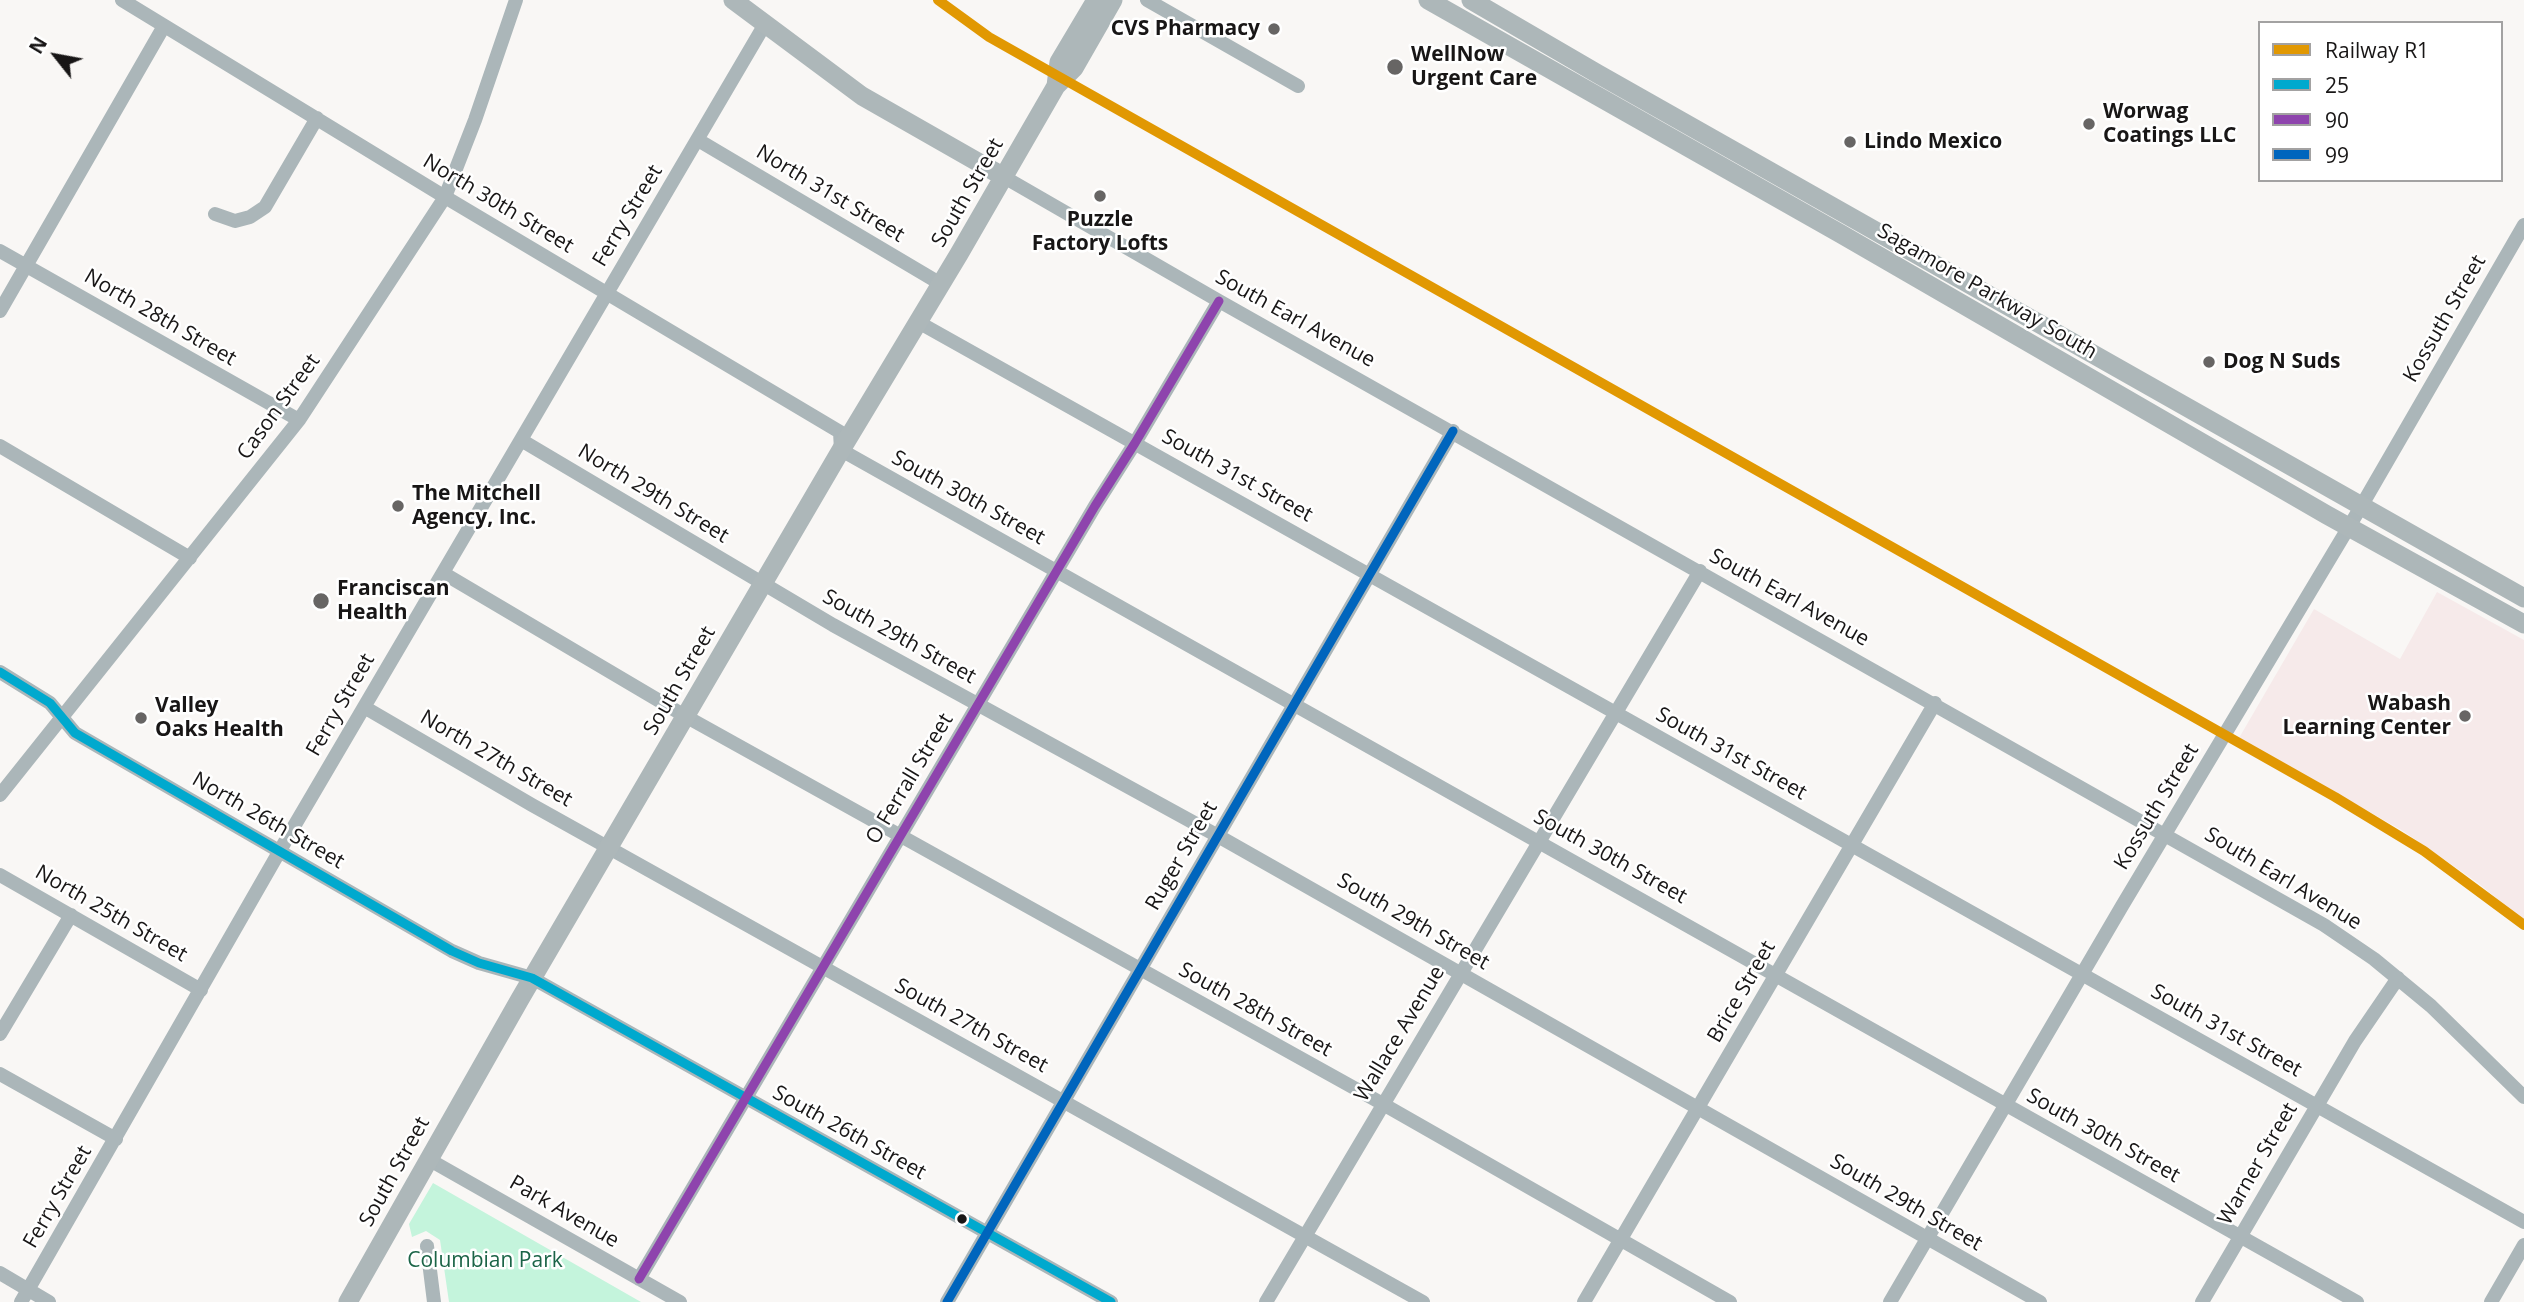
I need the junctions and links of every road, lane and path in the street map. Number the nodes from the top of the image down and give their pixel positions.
1 (122, 0) edge
2 (516, 0) edge
3 (733, 0) edge
4 (1096, 0) edge
5 (1113, 0) edge
6 (1147, 0) edge
7 (1427, 0) edge
8 (1471, 0) edge
9 (765, 24) junction
10 (164, 26) junction
11 (1056, 86) junction
12 (1298, 86) dead end
13 (317, 118) junction
14 (698, 140) junction
15 (1004, 177) junction
16 (444, 197) junction
17 (215, 214) dead end
18 (2524, 225) edge
19 (0, 251) edge
20 (26, 266) junction
21 (941, 284) junction
22 (607, 293) junction
23 (1219, 301) junction
24 (0, 311) edge
25 (918, 322) junction
26 (299, 421) junction
27 (1453, 432) junction
28 (521, 440) junction
29 (1135, 443) junction
30 (0, 446) edge
31 (841, 450) junction
32 (2362, 505) junction
33 (2349, 527) junction
34 (190, 558) junction
35 (1057, 571) junction
36 (1700, 571) junction
37 (443, 573) junction
38 (1370, 575) junction
39 (764, 584) junction
40 (2524, 598) edge
41 (2524, 624) edge
42 (0, 672) edge
43 (1295, 703) junction
44 (1935, 703) junction
45 (978, 705) junction
46 (364, 707) junction
47 (1616, 713) junction
48 (685, 716) junction
49 (61, 719) junction
50 (0, 794) edge
51 (2165, 834) junction
52 (901, 836) junction
53 (1218, 836) junction
54 (1540, 841) junction
55 (1853, 846) junction
56 (608, 847) junction
57 (279, 852) junction
58 (0, 875) edge
59 (71, 915) junction
60 (823, 967) junction
61 (1139, 970) junction
62 (1461, 973) junction
63 (2082, 974) junction
64 (1777, 975) junction
65 (532, 978) junction
66 (2398, 978) junction
67 (201, 990) junction
68 (0, 1034) edge
69 (0, 1074) edge
70 (2524, 1097) edge
71 (745, 1099) junction
72 (1063, 1101) junction
73 (1383, 1105) junction
74 (2005, 1106) junction
75 (2316, 1106) junction
76 (1699, 1108) junction
77 (116, 1139) junction
78 (428, 1159) junction
79 (2524, 1222) edge
80 (987, 1233) junction
81 (1305, 1236) junction
82 (2241, 1238) junction
83 (1927, 1239) junction
84 (1620, 1241) junction
85 (2524, 1245) edge
86 (426, 1246) dead end
87 (0, 1273) edge
88 (639, 1279) junction
89 (25, 1296) edge
90 (49, 1302) edge
91 (348, 1302) edge
92 (434, 1302) edge
93 (680, 1302) edge
94 (947, 1302) edge
95 (1111, 1302) edge
96 (1266, 1302) edge
97 (1423, 1302) edge
98 (1584, 1302) edge
99 (1730, 1302) edge
100 (1890, 1302) edge
101 (2040, 1302) edge
102 (2202, 1302) edge
103 (2357, 1302) edge
104 (2491, 1302) edge

1 - 10 street, North 30th Street
2 - 16 street, Cason Street
3 - 9 main road
4 - 11 main road, South Street
5 - 11 main road, South Street
6 - 12 street
7 - 33 main road, Sagamore Parkway South
8 - 32 main road, Sagamore Parkway South
9 - 14 street, Ferry Street
9 - 15 main road
10 - 13 street, North 30th Street
10 - 20 street
11 - 15 main road, South Street
13 - 16 street, North 30th Street
13 - 17 street
14 - 21 street, North 31st Street
14 - 22 street, Ferry Street
15 - 21 main road, South Street
15 - 23 street, South Earl Avenue
16 - 22 street, North 30th Street
16 - 26 street, Cason Street
18 - 32 street, Kossuth Street
19 - 20 street, North 28th Street
20 - 24 street
20 - 26 street, North 28th Street
21 - 25 main road, South Street
22 - 28 street, Ferry Street
22 - 31 street, North 30th Street
23 - 27 street, South Earl Avenue
23 - 29 street, O Ferrall Street
25 - 29 street, South 31st Street
25 - 31 main road, South Street
26 - 34 street, Cason Street
27 - 36 street, South Earl Avenue
27 - 38 street, Ruger Street
28 - 37 street, Ferry Street
28 - 39 street, North 29th Street
29 - 35 street, O Ferrall Street
29 - 38 street, South 31st Street
30 - 34 street
31 - 35 street, South 30th Street
31 - 39 main road, South Street
32 - 33 street, Kossuth Street
32 - 40 main road, Sagamore Parkway South
33 - 41 main road, Sagamore Parkway South
33 - 51 street, Kossuth Street
34 - 49 street, Cason Street
35 - 43 street, South 30th Street
35 - 45 street, O Ferrall Street
36 - 44 street, South Earl Avenue
36 - 47 street, Wallace Avenue
37 - 46 street, Ferry Street
37 - 48 street
38 - 43 street, Ruger Street
38 - 47 street, South 31st Street
39 - 45 street, South 29th Street
39 - 48 main road, South Street
42 - 49 street, North 26th Street
43 - 53 street, Ruger Street
43 - 54 street, South 30th Street
44 - 51 street, South Earl Avenue
44 - 55 street, Brice Street
45 - 52 street, O Ferrall Street
45 - 53 street, South 29th Street
46 - 56 street, North 27th Street
46 - 57 street, Ferry Street
47 - 54 street, Wallace Avenue
47 - 55 street, South 31st Street
48 - 52 street, South 28th Street
48 - 56 main road, South Street
49 - 50 street, Cason Street
49 - 57 street, North 26th Street
51 - 63 street, Kossuth Street
51 - 66 street, South Earl Avenue
52 - 60 street, O Ferrall Street
52 - 61 street, South 28th Street
53 - 61 street, Ruger Street
53 - 62 street, South 29th Street
54 - 62 street, Wallace Avenue
54 - 64 street, South 30th Street
55 - 63 street, South 31st Street
55 - 64 street, Brice Street
56 - 60 street, South 27th Street
56 - 65 main road, South Street
57 - 65 street, North 26th Street
57 - 67 street, Ferry Street
58 - 59 street, North 25th Street
59 - 67 street, North 25th Street
59 - 68 street
60 - 71 street, O Ferrall Street
60 - 72 street, South 27th Street
61 - 72 street, Ruger Street
61 - 73 street, South 28th Street
62 - 73 street, Wallace Avenue
62 - 76 street, South 29th Street
63 - 74 street, Kossuth Street
63 - 75 street, South 31st Street
64 - 74 street, South 30th Street
64 - 76 street, Brice Street
65 - 71 street, South 26th Street
65 - 78 main road, South Street
66 - 70 street, South Earl Avenue
66 - 75 street, Warner Street
67 - 77 street, Ferry Street
69 - 77 street
71 - 80 street, South 26th Street
71 - 88 street, O Ferrall Street
72 - 80 street, Ruger Street
72 - 81 street, South 27th Street
73 - 81 street, Wallace Avenue
73 - 84 street, South 28th Street
74 - 82 street, South 30th Street
74 - 83 street, Kossuth Street
75 - 79 street, South 31st Street
75 - 82 street, Warner Street
76 - 83 street, South 29th Street
76 - 84 street, Brice Street
77 - 89 street, Ferry Street
78 - 88 street, Park Avenue
78 - 91 main road, South Street
80 - 94 street, Ruger Street
80 - 95 street, South 26th Street
81 - 96 street, Wallace Avenue
81 - 97 street, South 27th Street
82 - 102 street, Warner Street
82 - 103 street, South 30th Street
83 - 100 street, Kossuth Street
83 - 101 street, South 29th Street
84 - 98 street, Brice Street
84 - 99 street, South 28th Street
85 - 104 street
86 - 92 street
87 - 89 street
88 - 93 street, Park Avenue
89 - 90 street

